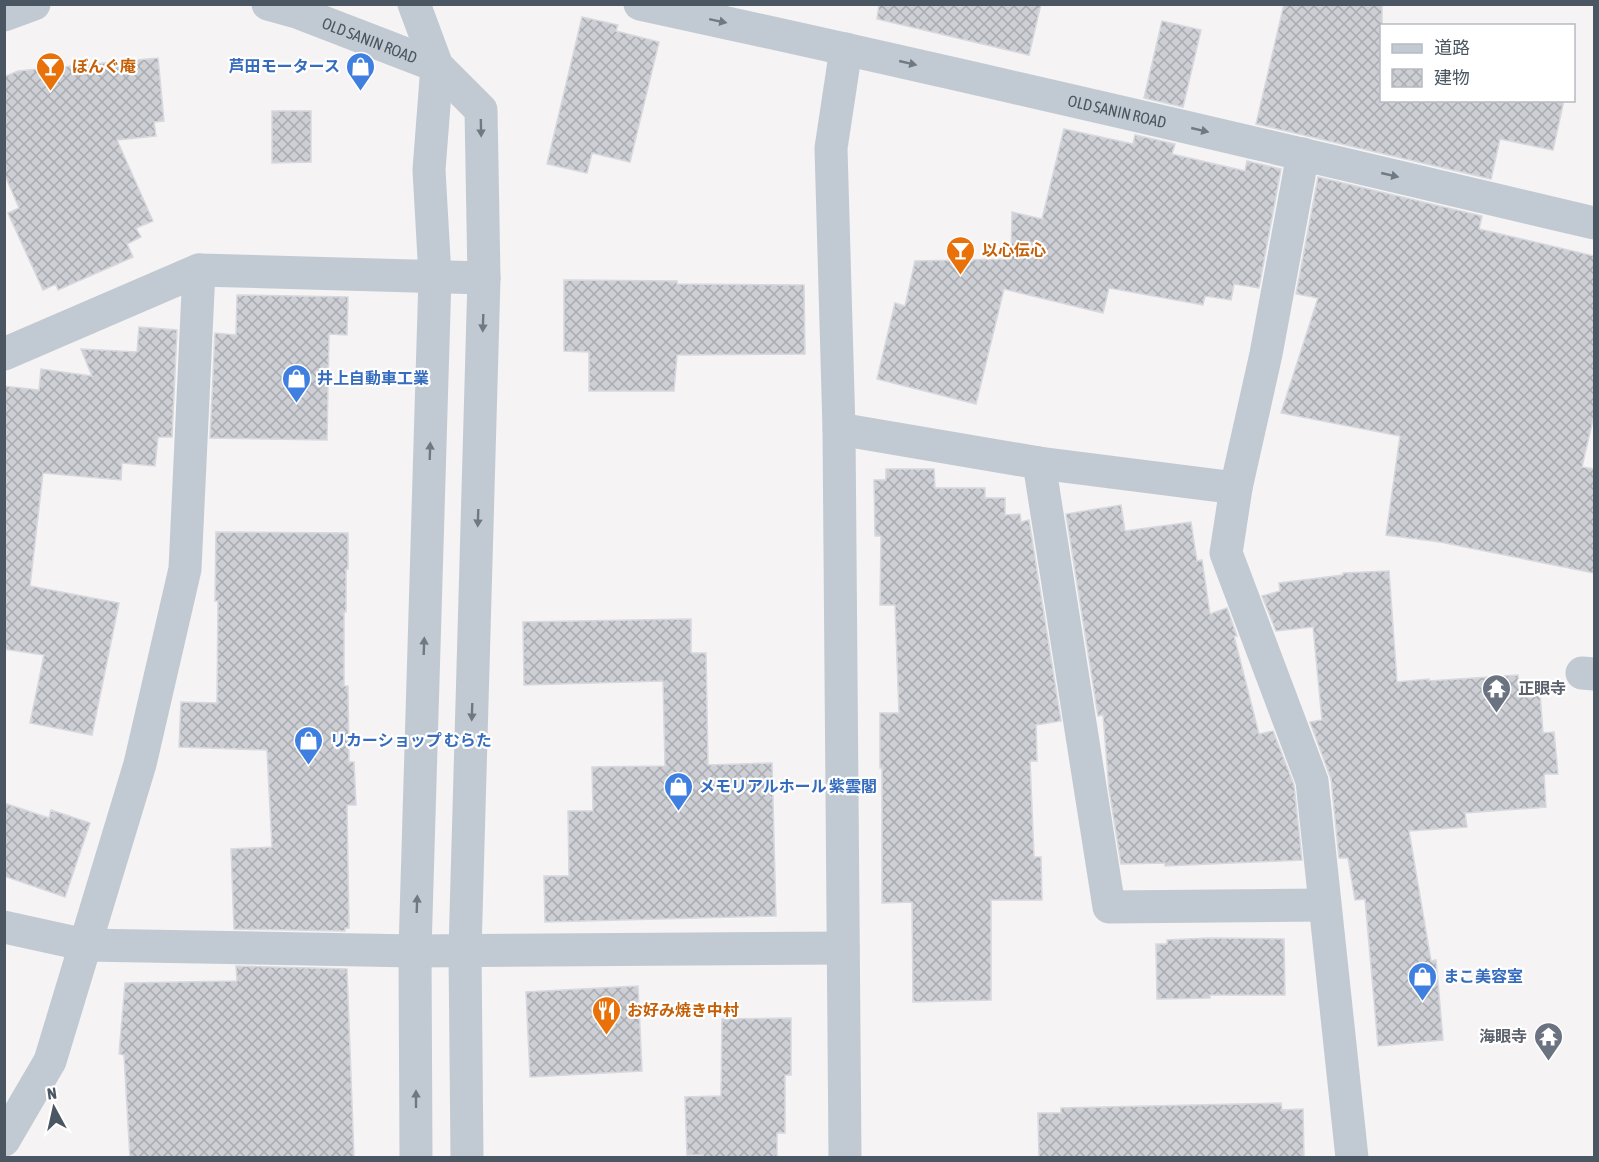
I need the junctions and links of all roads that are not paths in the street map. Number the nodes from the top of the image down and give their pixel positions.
1 (34, 4) edge
2 (268, 4) edge
3 (414, 4) edge
4 (640, 4) edge
5 (4, 15) edge
6 (846, 49) junction
7 (437, 66) junction
8 (1303, 154) junction
9 (1594, 223) edge
10 (200, 270) junction
11 (435, 276) junction
12 (484, 278) junction
13 (4, 354) edge
14 (838, 429) junction
15 (1039, 463) junction
16 (1236, 488) junction
17 (1324, 905) junction
18 (4, 927) edge
19 (86, 945) junction
20 (843, 948) junction
21 (416, 951) junction
22 (465, 951) junction
23 (4, 1140) edge
24 (416, 1158) edge
25 (467, 1158) edge
26 (845, 1158) edge
27 (1352, 1158) edge

1 - 5 street
2 - 7 street, OLD SANIN ROAD
3 - 7 street
4 -> 6 street, OLD SANIN ROAD
6 -> 8 street, OLD SANIN ROAD
6 - 14 street
7 - 11 street
7 -> 12 street
8 -> 9 street, OLD SANIN ROAD
8 - 16 street
10 - 11 street
10 - 13 street
10 - 19 street
11 - 12 street
21 -> 11 street
12 -> 22 street
14 - 15 street
14 - 20 street
15 - 16 street
15 - 17 street
16 - 17 street
17 - 27 street
18 - 19 street
19 - 21 street
19 - 23 street
20 - 22 street
20 - 26 street
21 - 22 street
24 -> 21 street
22 - 25 street

